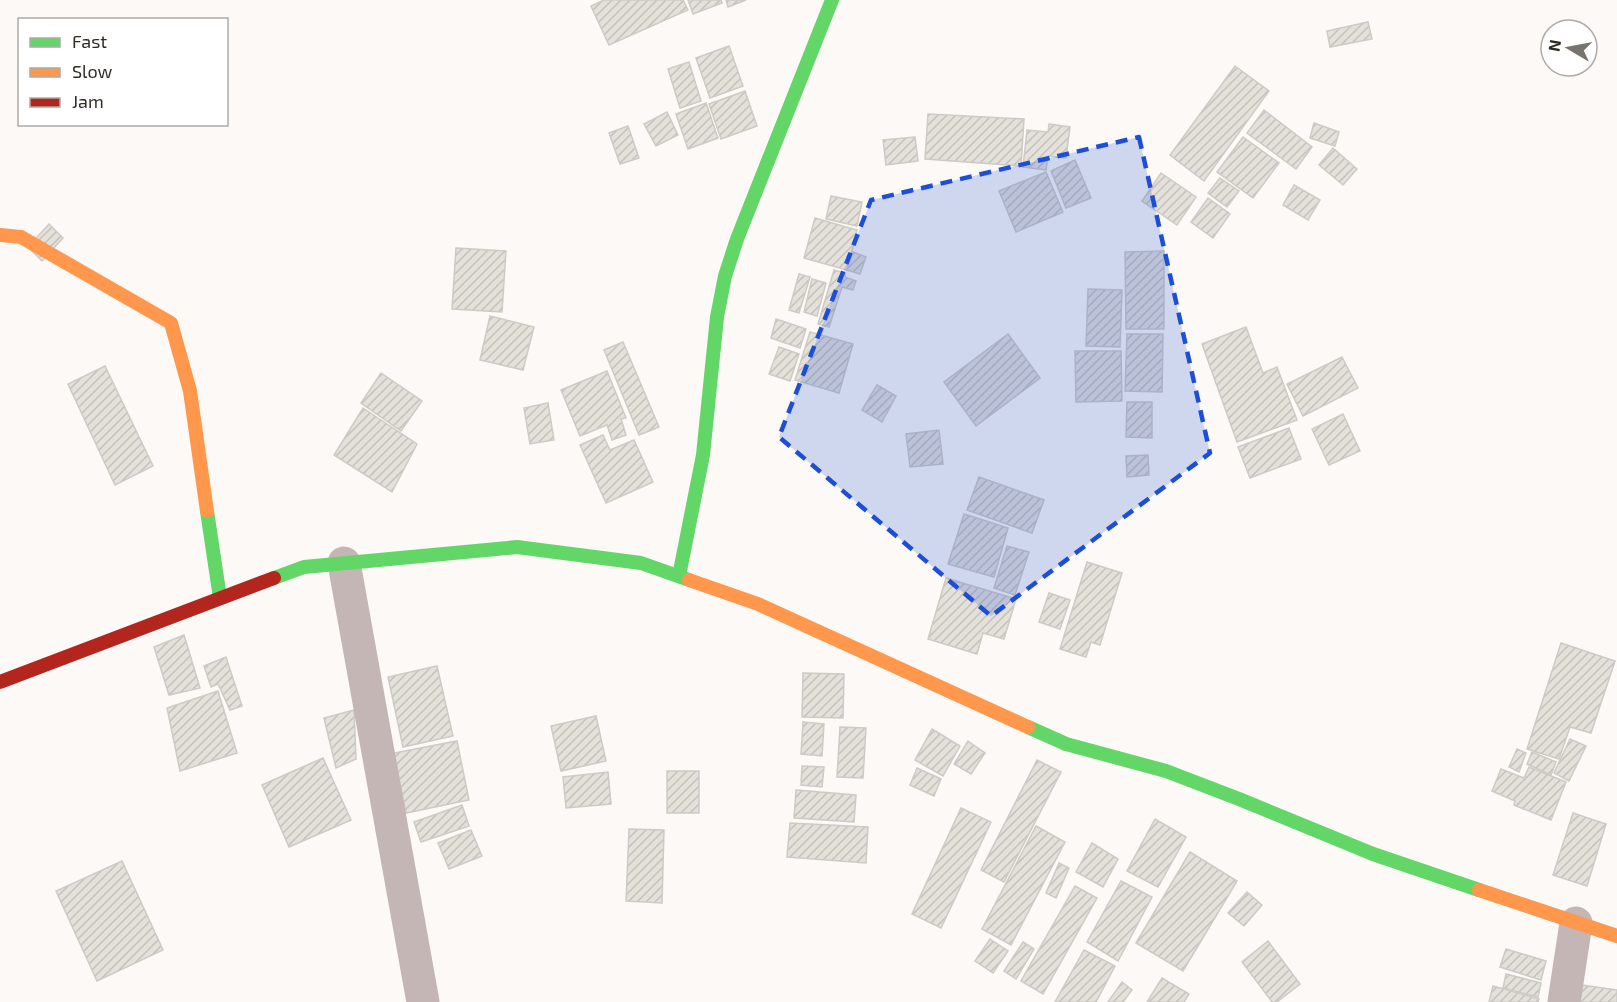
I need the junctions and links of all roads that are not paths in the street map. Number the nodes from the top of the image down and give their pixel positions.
1 (832, 0) edge
2 (0, 235) edge
3 (344, 563) junction
4 (679, 576) junction
5 (220, 598) junction
6 (0, 682) edge
7 (1576, 923) junction
8 (1617, 936) edge
9 (423, 1002) edge
10 (1564, 1002) edge

1 - 4 street
2 - 5 street
3 - 4 street
3 - 5 street
3 - 9 street
4 - 7 street
5 - 6 street
7 - 8 street
7 - 10 street

